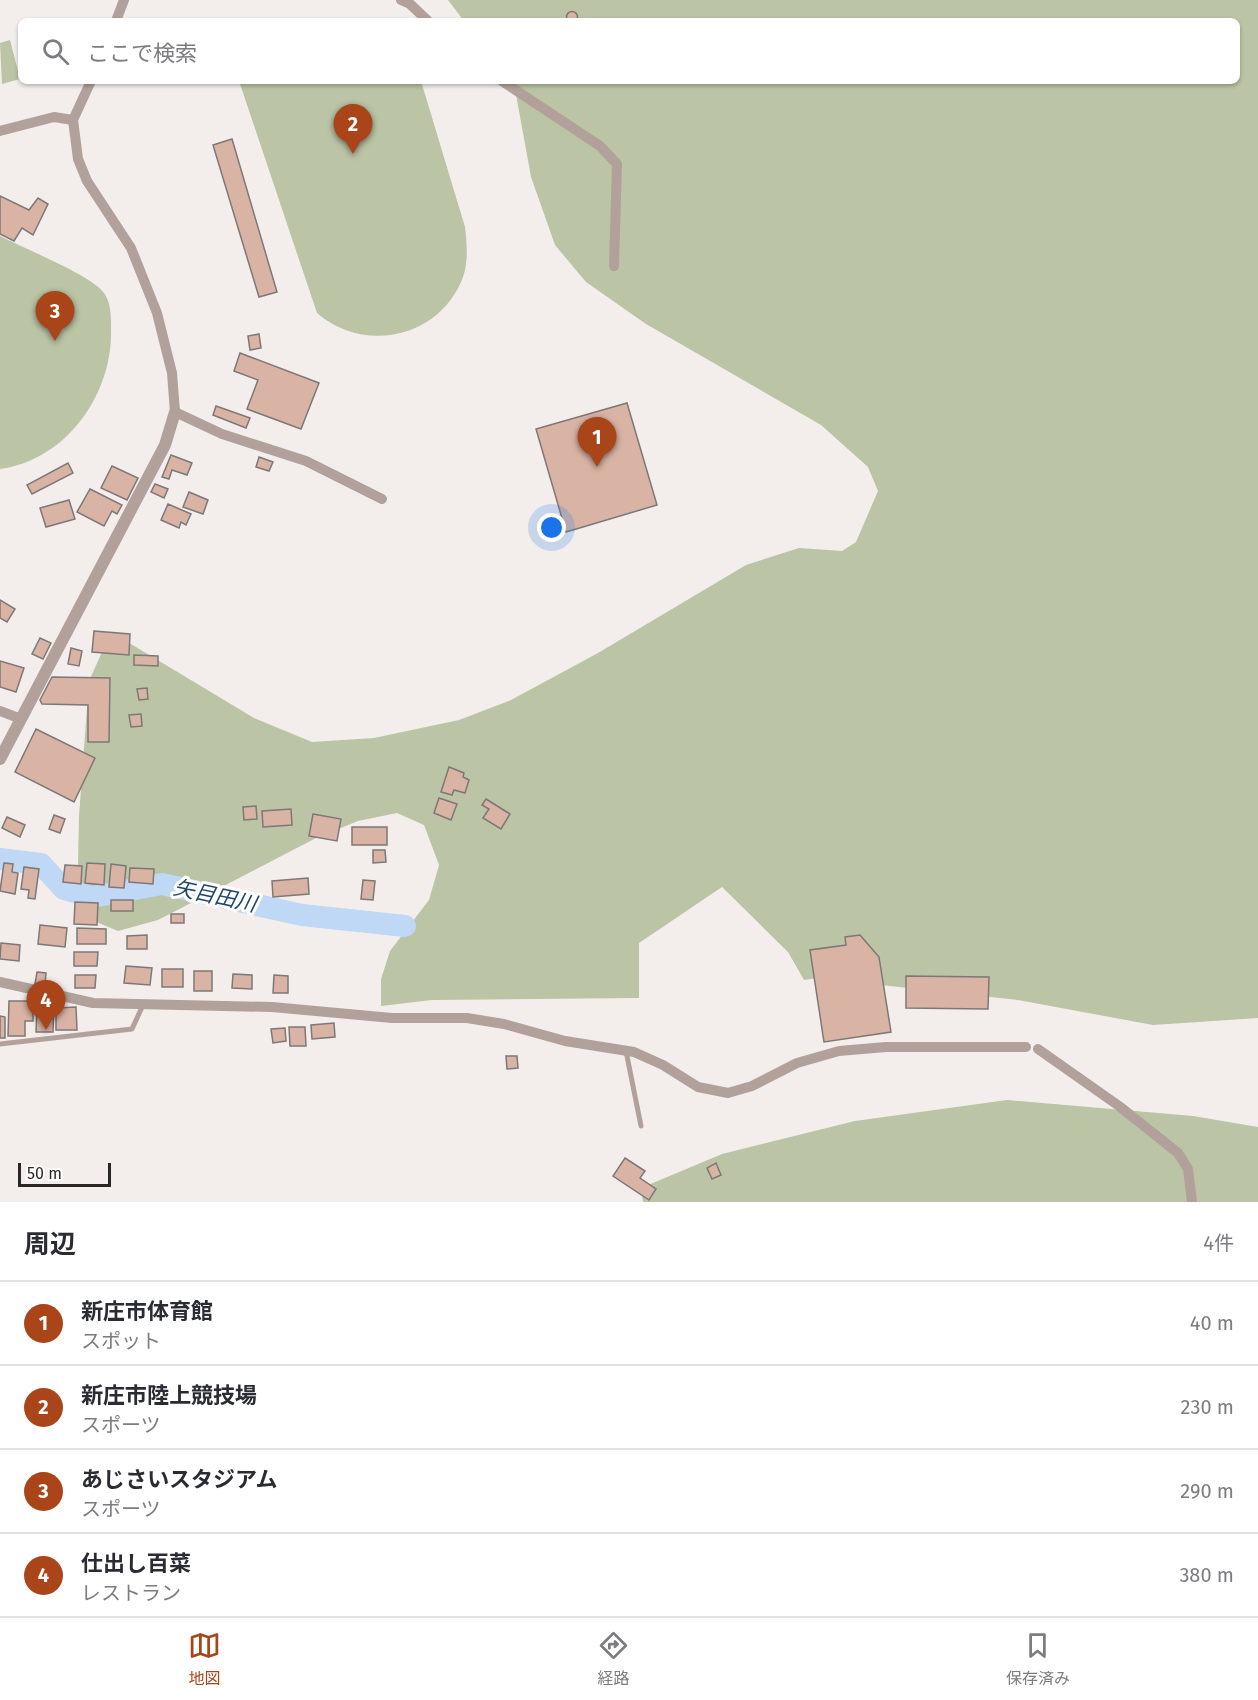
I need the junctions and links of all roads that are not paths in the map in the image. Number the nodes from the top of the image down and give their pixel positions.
1 (124, 0) edge
2 (400, 0) edge
3 (117, 18) edge
4 (426, 18) edge
5 (90, 84) edge
6 (507, 84) edge
7 (73, 120) junction
8 (0, 131) edge
9 (614, 266) dead end
10 (175, 412) junction
11 (382, 499) dead end
12 (0, 711) edge
13 (21, 719) junction
14 (0, 759) edge
15 (0, 982) edge
16 (143, 1005) junction
17 (0, 1044) edge
18 (1026, 1047) dead end
19 (1038, 1049) dead end
20 (626, 1050) junction
21 (641, 1126) dead end
22 (1192, 1202) edge

1 - 3 street
2 - 4 street
5 - 7 street
6 - 9 street
7 - 8 street
7 - 10 street
10 - 11 street
10 - 13 street
12 - 13 street
13 - 14 street
15 - 16 street
16 - 17 lane
16 - 20 street
18 - 20 street
19 - 22 street
20 - 21 lane

